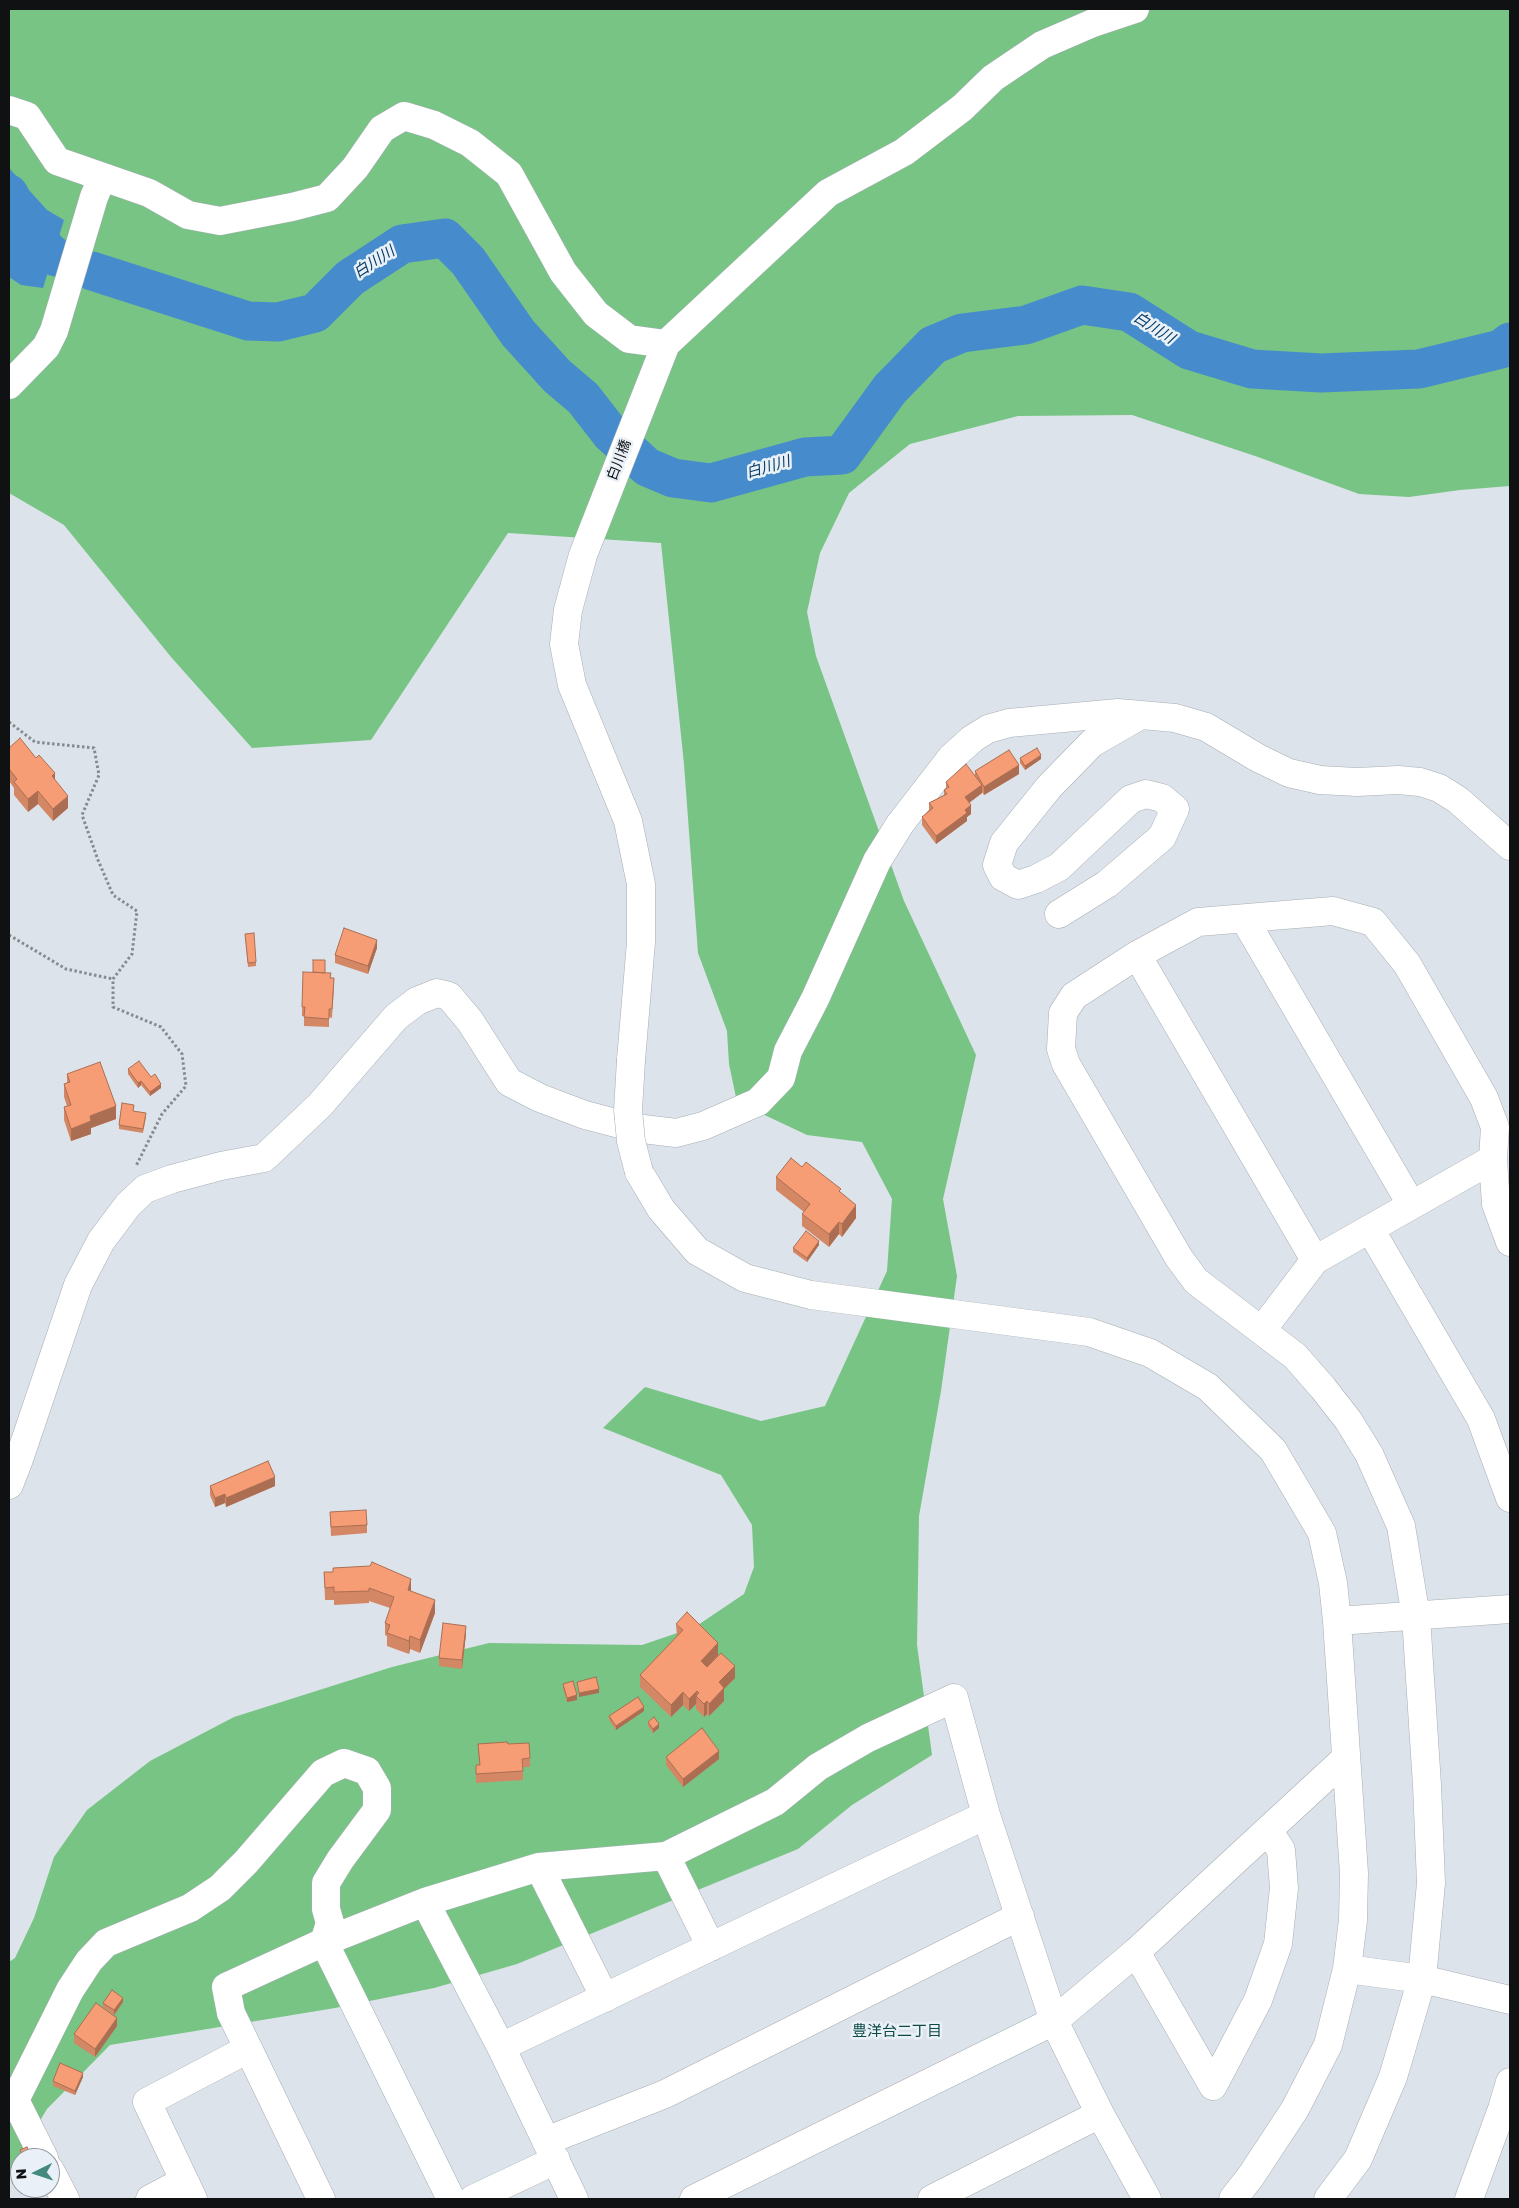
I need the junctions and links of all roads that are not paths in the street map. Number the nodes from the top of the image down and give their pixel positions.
1 (1135, 9) edge
2 (9, 110) edge
3 (102, 178) junction
4 (661, 355) junction
5 (9, 385) edge
6 (1139, 716) junction
7 (1510, 846) edge
8 (1059, 914) dead end
9 (1245, 920) junction
10 (1137, 955) junction
11 (1493, 1158) junction
12 (1411, 1204) junction
13 (1370, 1229) junction
14 (1510, 1242) edge
15 (1315, 1260) junction
16 (1262, 1330) junction
17 (9, 1485) edge
18 (1510, 1498) edge
19 (1510, 1609) edge
20 (1416, 1617) junction
21 (1337, 1621) junction
22 (1346, 1758) junction
23 (986, 1815) junction
24 (1268, 1830) junction
25 (666, 1856) junction
26 (539, 1867) junction
27 (425, 1902) junction
28 (1020, 1916) junction
29 (324, 1942) junction
30 (711, 1946) junction
31 (1136, 1952) junction
32 (1346, 1969) junction
33 (1422, 1979) junction
34 (605, 1998) junction
35 (1510, 2000) edge
36 (1054, 2021) junction
37 (501, 2047) junction
38 (248, 2048) junction
39 (1510, 2082) edge
40 (12, 2096) edge
41 (1100, 2114) junction
42 (39, 2148) edge
43 (551, 2151) junction
44 (188, 2190) edge
45 (1141, 2197) edge
46 (150, 2199) edge
47 (321, 2199) edge
48 (451, 2199) edge
49 (473, 2199) edge
50 (574, 2199) edge
51 (694, 2199) edge
52 (932, 2199) edge
53 (1233, 2199) edge
54 (1328, 2199) edge
55 (1469, 2199) edge

1 - 4 street
2 - 3 street
3 - 4 street
3 - 5 street
4 - 21 street, 白川橋, bridge
6 - 7 street
6 - 8 street
6 - 17 street
9 - 10 street
9 - 11 street
9 - 12 street
10 - 15 street
10 - 16 street
11 - 12 street
11 - 14 street
12 - 13 street
13 - 15 street
13 - 18 street
15 - 16 street
16 - 20 street
19 - 20 street
20 - 21 street
20 - 33 street
21 - 22 street, 白川橋
22 - 24 street
22 - 32 street, 白川橋
23 - 25 street
23 - 28 street
23 - 30 street
24 - 31 street
24 - 31 street
25 - 26 street
25 - 30 street
26 - 27 street
26 - 34 street
27 - 29 street
27 - 37 street
28 - 36 street
28 - 43 street
29 - 38 street
29 - 40 street
29 - 48 street
30 - 34 street
31 - 36 street
32 - 33 street
32 - 53 street, 白川橋
33 - 35 street
33 - 54 street
34 - 37 street
36 - 41 street
36 - 51 street
37 - 43 street
38 - 44 street
38 - 47 street
39 - 55 street
40 - 42 street
41 - 45 street
41 - 52 street
43 - 49 street
43 - 50 street
44 - 46 street

